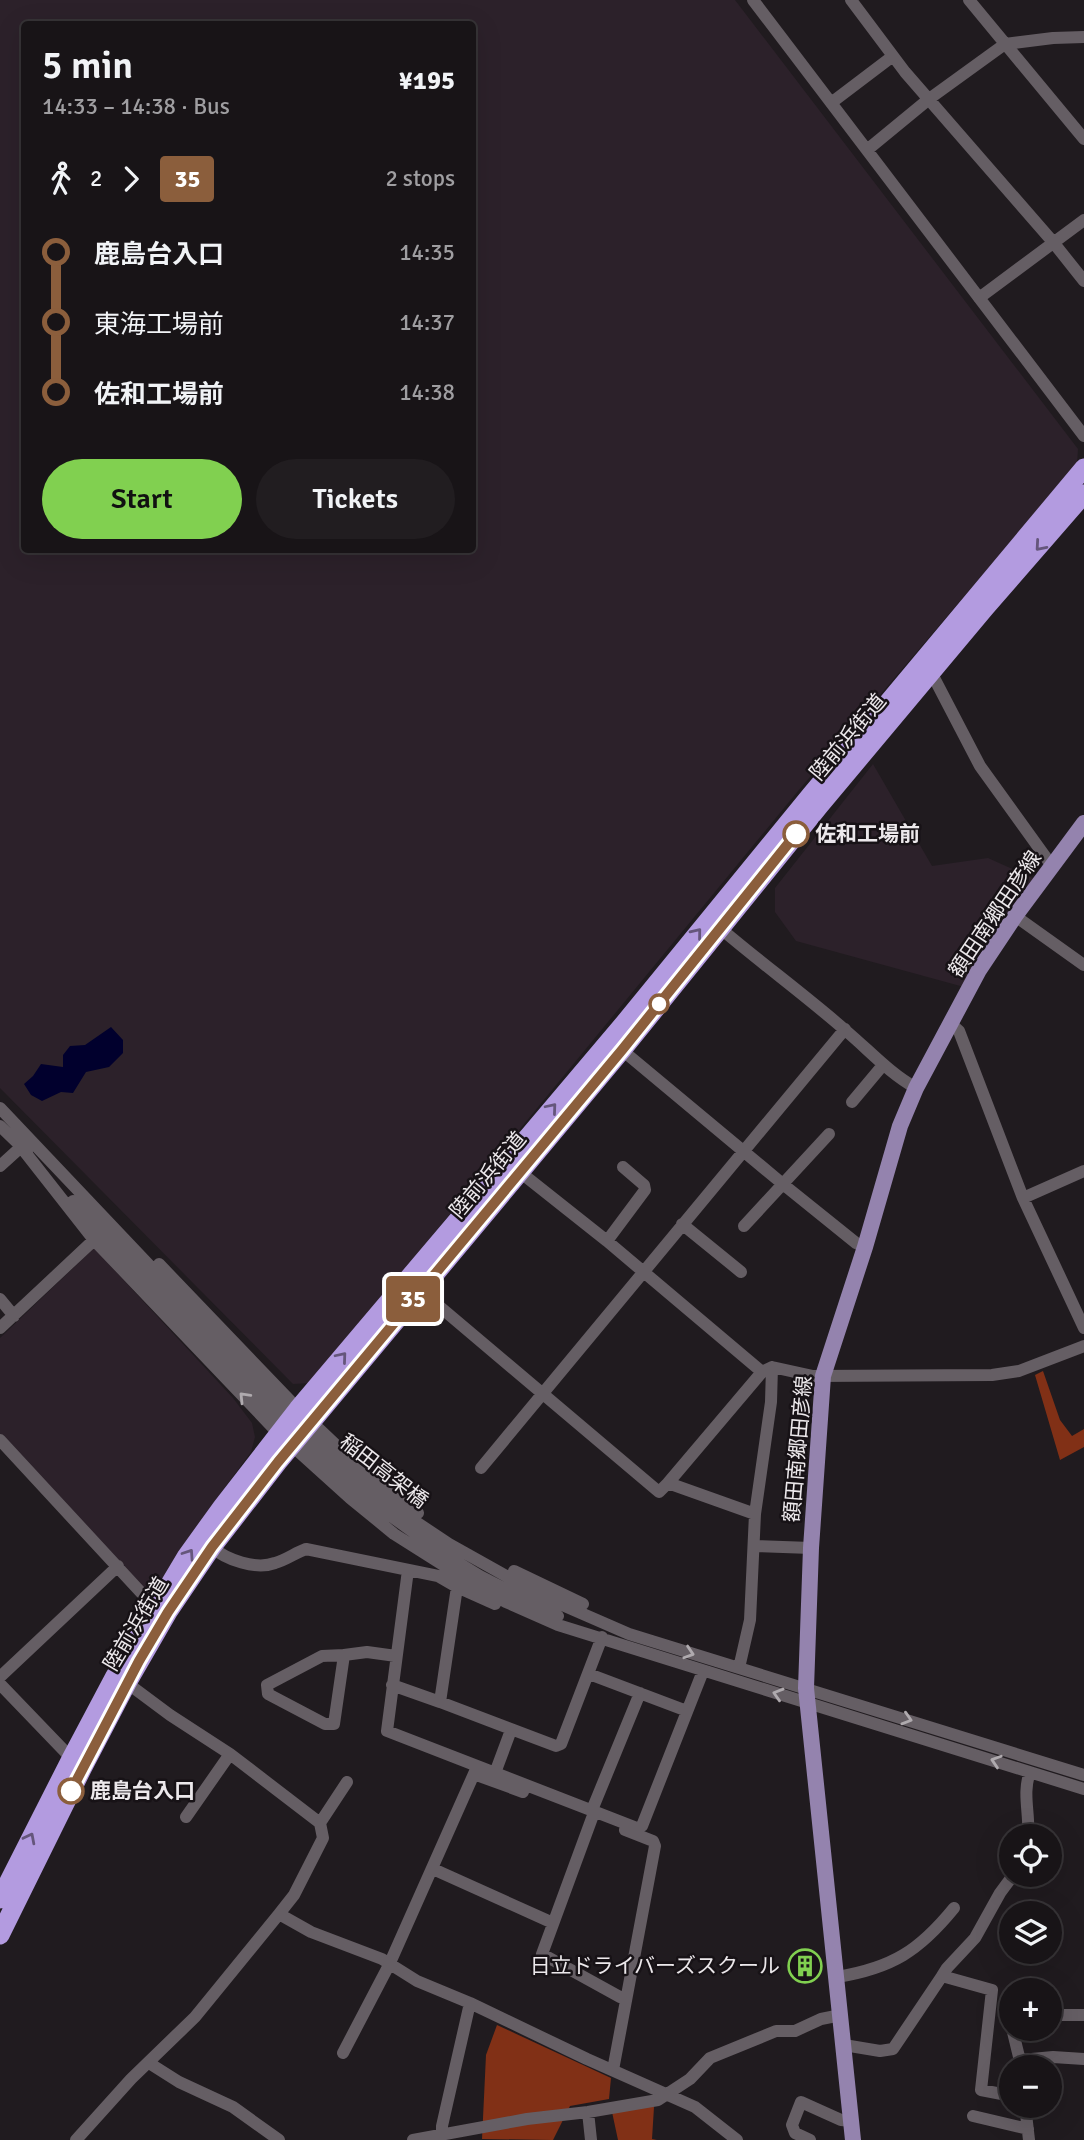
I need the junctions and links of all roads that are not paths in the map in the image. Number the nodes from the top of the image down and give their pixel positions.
1 (752, 0) edge
2 (851, 0) edge
3 (969, 0) edge
4 (1084, 37) edge
5 (1005, 44) junction
6 (893, 56) junction
7 (929, 99) junction
8 (831, 103) junction
9 (1084, 139) edge
10 (867, 150) junction
11 (1084, 220) edge
12 (1053, 242) junction
13 (1084, 281) edge
14 (979, 298) junction
15 (1084, 436) edge
16 (1084, 468) edge
17 (1084, 494) edge
18 (931, 673) junction
19 (1084, 822) edge
20 (1052, 866) junction
21 (1015, 916) junction
22 (720, 928) junction
23 (1084, 965) edge
24 (950, 1023) junction
25 (845, 1029) junction
26 (622, 1050) junction
27 (883, 1065) junction
28 (916, 1088) junction
29 (852, 1102) dead end
30 (0, 1108) edge
31 (0, 1126) edge
32 (829, 1135) dead end
33 (25, 1142) junction
34 (743, 1151) junction
35 (0, 1166) edge
36 (623, 1167) dead end
37 (1084, 1171) edge
38 (520, 1172) junction
39 (62, 1181) junction
40 (784, 1185) junction
41 (1023, 1198) junction
42 (682, 1224) junction
43 (744, 1226) dead end
44 (94, 1240) junction
45 (607, 1241) junction
46 (865, 1247) junction
47 (643, 1272) junction
48 (741, 1272) dead end
49 (420, 1290) junction
50 (0, 1299) edge
51 (14, 1316) junction
52 (0, 1328) edge
53 (1084, 1328) edge
54 (1084, 1346) edge
55 (767, 1369) junction
56 (823, 1376) junction
57 (543, 1393) junction
58 (304, 1416) junction
59 (285, 1439) junction
60 (0, 1440) edge
61 (481, 1468) dead end
62 (668, 1483) junction
63 (755, 1514) junction
64 (754, 1545) junction
65 (212, 1547) junction
66 (811, 1548) junction
67 (118, 1566) junction
68 (408, 1570) junction
69 (457, 1587) junction
70 (162, 1609) junction
71 (601, 1641) junction
72 (661, 1644) junction
73 (344, 1655) junction
74 (396, 1656) junction
75 (739, 1668) junction
76 (589, 1674) junction
77 (701, 1674) junction
78 (0, 1677) edge
79 (127, 1682) junction
80 (0, 1684) edge
81 (392, 1685) junction
82 (640, 1693) junction
83 (807, 1696) junction
84 (440, 1702) junction
85 (687, 1711) junction
86 (511, 1730) junction
87 (230, 1754) junction
88 (76, 1763) junction
89 (475, 1770) junction
90 (1030, 1772) junction
91 (495, 1773) junction
92 (1084, 1775) edge
93 (347, 1783) dead end
94 (1084, 1789) edge
95 (592, 1814) junction
96 (186, 1817) dead end
97 (320, 1824) junction
98 (1027, 1824) edge
99 (433, 1869) junction
100 (1004, 1887) edge
101 (0, 1899) edge
102 (954, 1908) dead end
103 (279, 1914) junction
104 (553, 1923) junction
105 (2, 1926) edge
106 (389, 1965) junction
107 (942, 1976) junction
108 (837, 1977) junction
109 (626, 1998) junction
110 (470, 2003) junction
111 (841, 2015) junction
112 (1062, 2015) edge
113 (1084, 2015) edge
114 (844, 2045) junction
115 (343, 2053) dead end
116 (1062, 2058) edge
117 (1084, 2059) edge
118 (149, 2063) junction
119 (612, 2070) junction
120 (999, 2093) edge
121 (668, 2094) junction
122 (588, 2112) junction
123 (973, 2116) dead end
124 (851, 2121) junction
125 (442, 2133) junction
126 (1028, 2134) edge
127 (76, 2140) edge
128 (279, 2140) edge
129 (413, 2140) edge
130 (591, 2140) edge
131 (737, 2140) edge
132 (810, 2140) edge
133 (853, 2140) edge

1 - 8 street
2 - 6 street
3 - 5 street
4 - 5 street
5 - 7 street
5 - 9 street
6 - 7 street
6 - 8 street
7 - 10 street
7 - 12 street
8 - 10 street
10 - 14 street
11 - 12 street
12 - 13 street
12 - 14 street
14 - 15 street
58 -> 16 highway, 陸前浜街道
17 -> 18 highway, 陸前浜街道
18 - 20 street
18 - 22 highway, 陸前浜街道
19 - 20 main road, 額田南郷田彦線
20 - 21 main road, 額田南郷田彦線
21 - 23 street
21 - 24 main road, 額田南郷田彦線
22 - 25 street
22 - 26 highway, 陸前浜街道
24 - 28 main road, 額田南郷田彦線
24 - 41 street
25 - 27 street
25 - 34 street
26 - 34 street
26 - 38 highway, 陸前浜街道
27 - 28 street
27 - 29 street
28 - 46 main road, 額田南郷田彦線
30 - 33 street
31 - 33 street
32 - 40 street
33 - 35 street
33 - 39 street
33 - 44 street
33 - 58 street
34 - 40 street
34 - 42 street
36 - 45 street
37 - 41 street
38 - 45 street
38 - 49 highway, 陸前浜街道
39 - 71 street, 稲田高架橋
39 - 72 street, 稲田高架橋
40 - 43 street
40 - 46 street
41 - 53 street
42 - 47 street
42 - 48 street
44 - 51 street
59 -> 44 street
45 - 47 street
46 - 56 main road, 額田南郷田彦線
47 - 55 street
47 - 57 street
49 - 57 street
49 - 58 highway, 陸前浜街道
50 - 51 street
51 - 52 street
54 - 56 street
55 - 56 street
55 - 62 street
55 - 63 street
56 - 66 main road, 額田南郷田彦線
57 - 61 street
57 - 62 street
58 - 59 highway, 陸前浜街道
58 - 72 street
59 - 65 highway, 陸前浜街道
70 -> 59 highway, 陸前浜街道
59 - 71 street
60 - 67 street
62 - 63 street
63 - 64 street
64 - 66 street
64 - 75 street
65 - 68 street
65 - 70 highway, 陸前浜街道
66 - 83 main road, 額田南郷田彦線
67 - 70 street
67 - 78 street
68 - 69 street
68 - 74 street
69 - 71 street
69 - 84 street
70 - 79 highway, 陸前浜街道
70 - 88 highway, 陸前浜街道
71 - 76 street
71 - 77 street
72 -> 75 street
73 - 73 street
73 - 74 street
74 - 81 street
75 - 83 street
76 - 82 street
76 - 86 street
83 -> 77 street
77 - 85 street
79 - 87 street
79 - 88 highway, 陸前浜街道
80 - 88 street
81 - 84 street
81 - 89 street
82 - 85 street
82 - 95 street
90 -> 83 street
83 -> 92 street
83 - 108 main road, 額田南郷田彦線
84 - 86 street
85 - 95 street
86 - 91 street
87 - 96 street
87 - 97 street
101 -> 88 highway, 陸前浜街道
88 - 105 highway, 陸前浜街道
89 - 91 street
89 - 95 street
89 - 99 street
90 - 94 street
90 - 98 street
91 - 95 street
93 - 97 street
95 - 104 street
95 - 109 street
97 - 103 street
99 - 104 street
99 - 106 street
100 - 107 street
102 - 108 street
103 - 106 street
103 - 118 street
104 - 109 street
106 - 110 street
106 - 115 street
107 - 114 street
107 - 120 street
108 - 111 main road, 額田南郷田彦線
109 - 119 street
110 - 119 street
110 - 125 street
111 - 114 main road, 額田南郷田彦線
111 - 121 street
112 - 113 street
114 - 124 main road, 額田南郷田彦線
116 - 117 street
118 - 127 street
118 - 128 street
119 - 121 street
121 - 122 street
121 - 131 street
122 - 125 street
122 - 130 street
123 - 126 street
124 - 132 street
124 - 133 main road, 額田南郷田彦線
125 - 129 street

